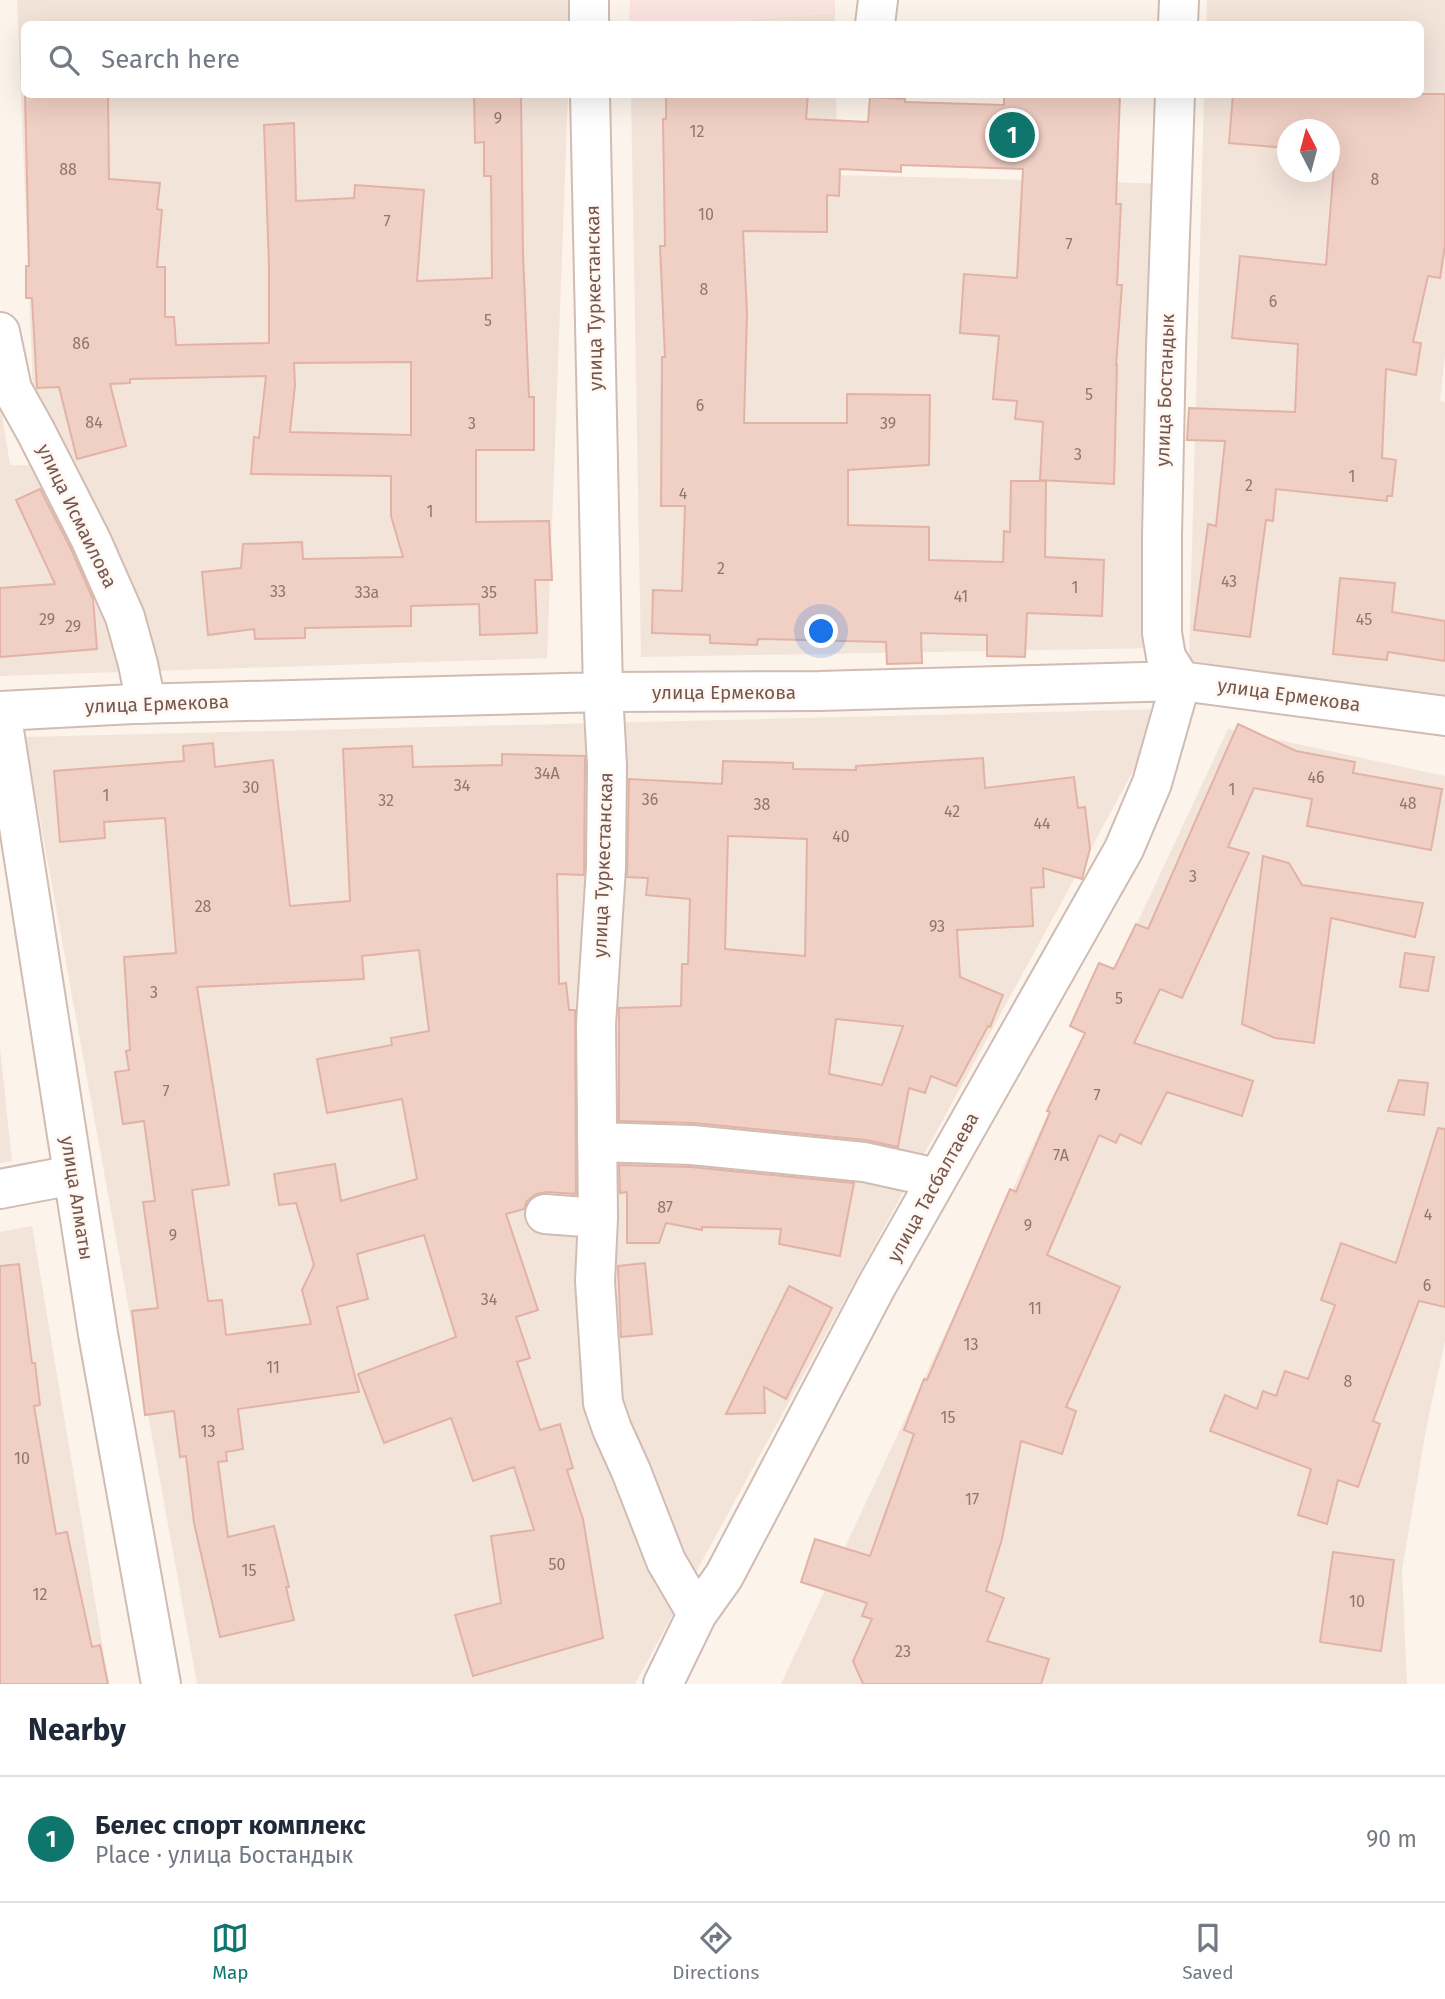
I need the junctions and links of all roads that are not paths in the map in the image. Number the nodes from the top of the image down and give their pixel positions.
1 (589, 0) edge
2 (878, 0) edge
3 (1179, 0) edge
4 (589, 21) edge
5 (876, 21) edge
6 (1178, 21) edge
7 (590, 98) edge
8 (1175, 98) edge
9 (0, 332) edge
10 (1181, 681) junction
11 (603, 692) junction
12 (146, 704) junction
13 (1, 711) edge
14 (1445, 716) edge
15 (597, 1142) junction
16 (74, 1175) junction
17 (937, 1178) junction
18 (0, 1189) edge
19 (545, 1214) dead end
20 (598, 1218) junction
21 (697, 1614) junction
22 (161, 1684) edge
23 (663, 1684) edge

1 - 4 street
2 - 5 street
3 - 6 street
7 - 11 street, улица Туркестанская
8 - 10 street, улица Бостандык
9 - 12 street, улица Исмаилова
10 - 11 street, улица Ермекова
10 - 14 street, улица Ермекова
10 - 17 street, улица Тасбалтаева
11 - 12 street, улица Ермекова
11 - 15 street, улица Туркестанская
12 - 13 street, улица Ермекова
13 - 16 street, улица Алматы
15 - 17 street
15 - 20 street, улица Туркестанская
16 - 18 street
16 - 22 street, улица Алматы
17 - 21 street, улица Тасбалтаева
19 - 20 street
20 - 21 street, улица Туркестанская
21 - 23 street, улица Тасбалтаева

